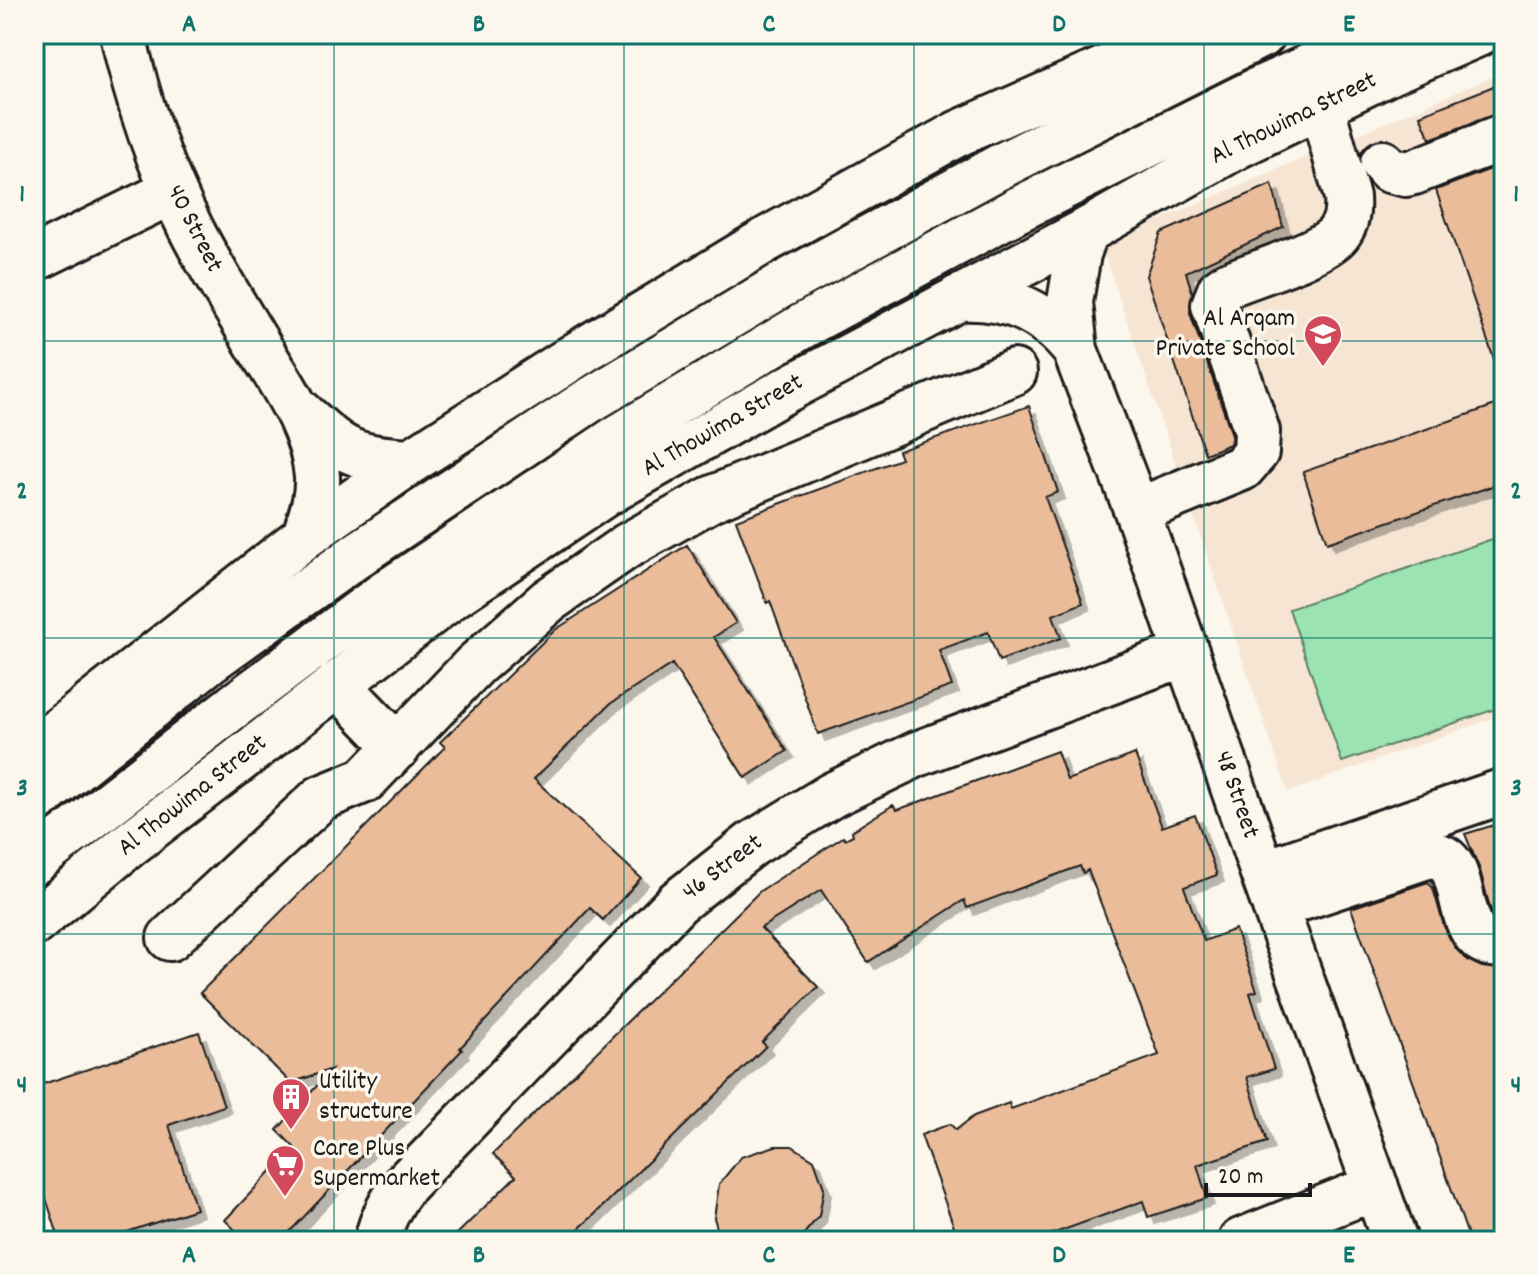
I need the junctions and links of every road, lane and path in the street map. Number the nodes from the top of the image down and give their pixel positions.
1 (123, 34) edge
2 (1184, 34) edge
3 (1263, 34) edge
4 (1381, 34) edge
5 (1478, 34) edge
6 (1321, 104) junction
7 (1504, 137) edge
8 (1341, 178) junction
9 (173, 191) junction
10 (1086, 231) junction
11 (34, 259) edge
12 (958, 298) junction
13 (1075, 350) junction
14 (1014, 372) dead end
15 (298, 410) junction
16 (411, 461) junction
17 (1137, 511) junction
18 (305, 536) junction
19 (1186, 653) junction
20 (337, 684) junction
21 (398, 747) junction
22 (34, 750) edge
23 (1504, 791) edge
24 (34, 802) edge
25 (34, 862) edge
26 (34, 874) edge
27 (89, 878) junction
28 (1269, 890) junction
29 (34, 923) edge
30 (170, 938) dead end
31 (1504, 944) edge
32 (1376, 1187) junction
33 (377, 1241) edge
34 (1241, 1241) edge
35 (1395, 1241) edge

1 - 9 street, 40 Street
2 - 16 street
3 - 24 street
4 - 25 street, Al Thowima Street
5 - 6 street, Al Thowima Street
6 - 8 street
6 - 10 street, Al Thowima Street
7 - 8 street
8 - 17 street
9 - 11 street
9 - 15 street, 40 Street
10 - 12 street, Al Thowima Street
10 - 13 street, 48 Street
12 - 13 street, 48 Street
12 - 20 street, Al Thowima Street
13 - 17 street, 48 Street
14 - 21 street
15 - 16 street, 40 Street
15 - 18 street, 40 Street
16 - 18 street
17 - 19 street, 48 Street
18 - 22 street
19 - 28 street, 48 Street
19 - 33 street, 46 Street
20 - 21 street
20 - 27 street, Al Thowima Street
21 - 30 street
23 - 28 street
26 - 27 street
27 - 29 street, Al Thowima Street
28 - 31 street
28 - 32 street, 48 Street
32 - 34 street
32 - 35 street, 48 Street

